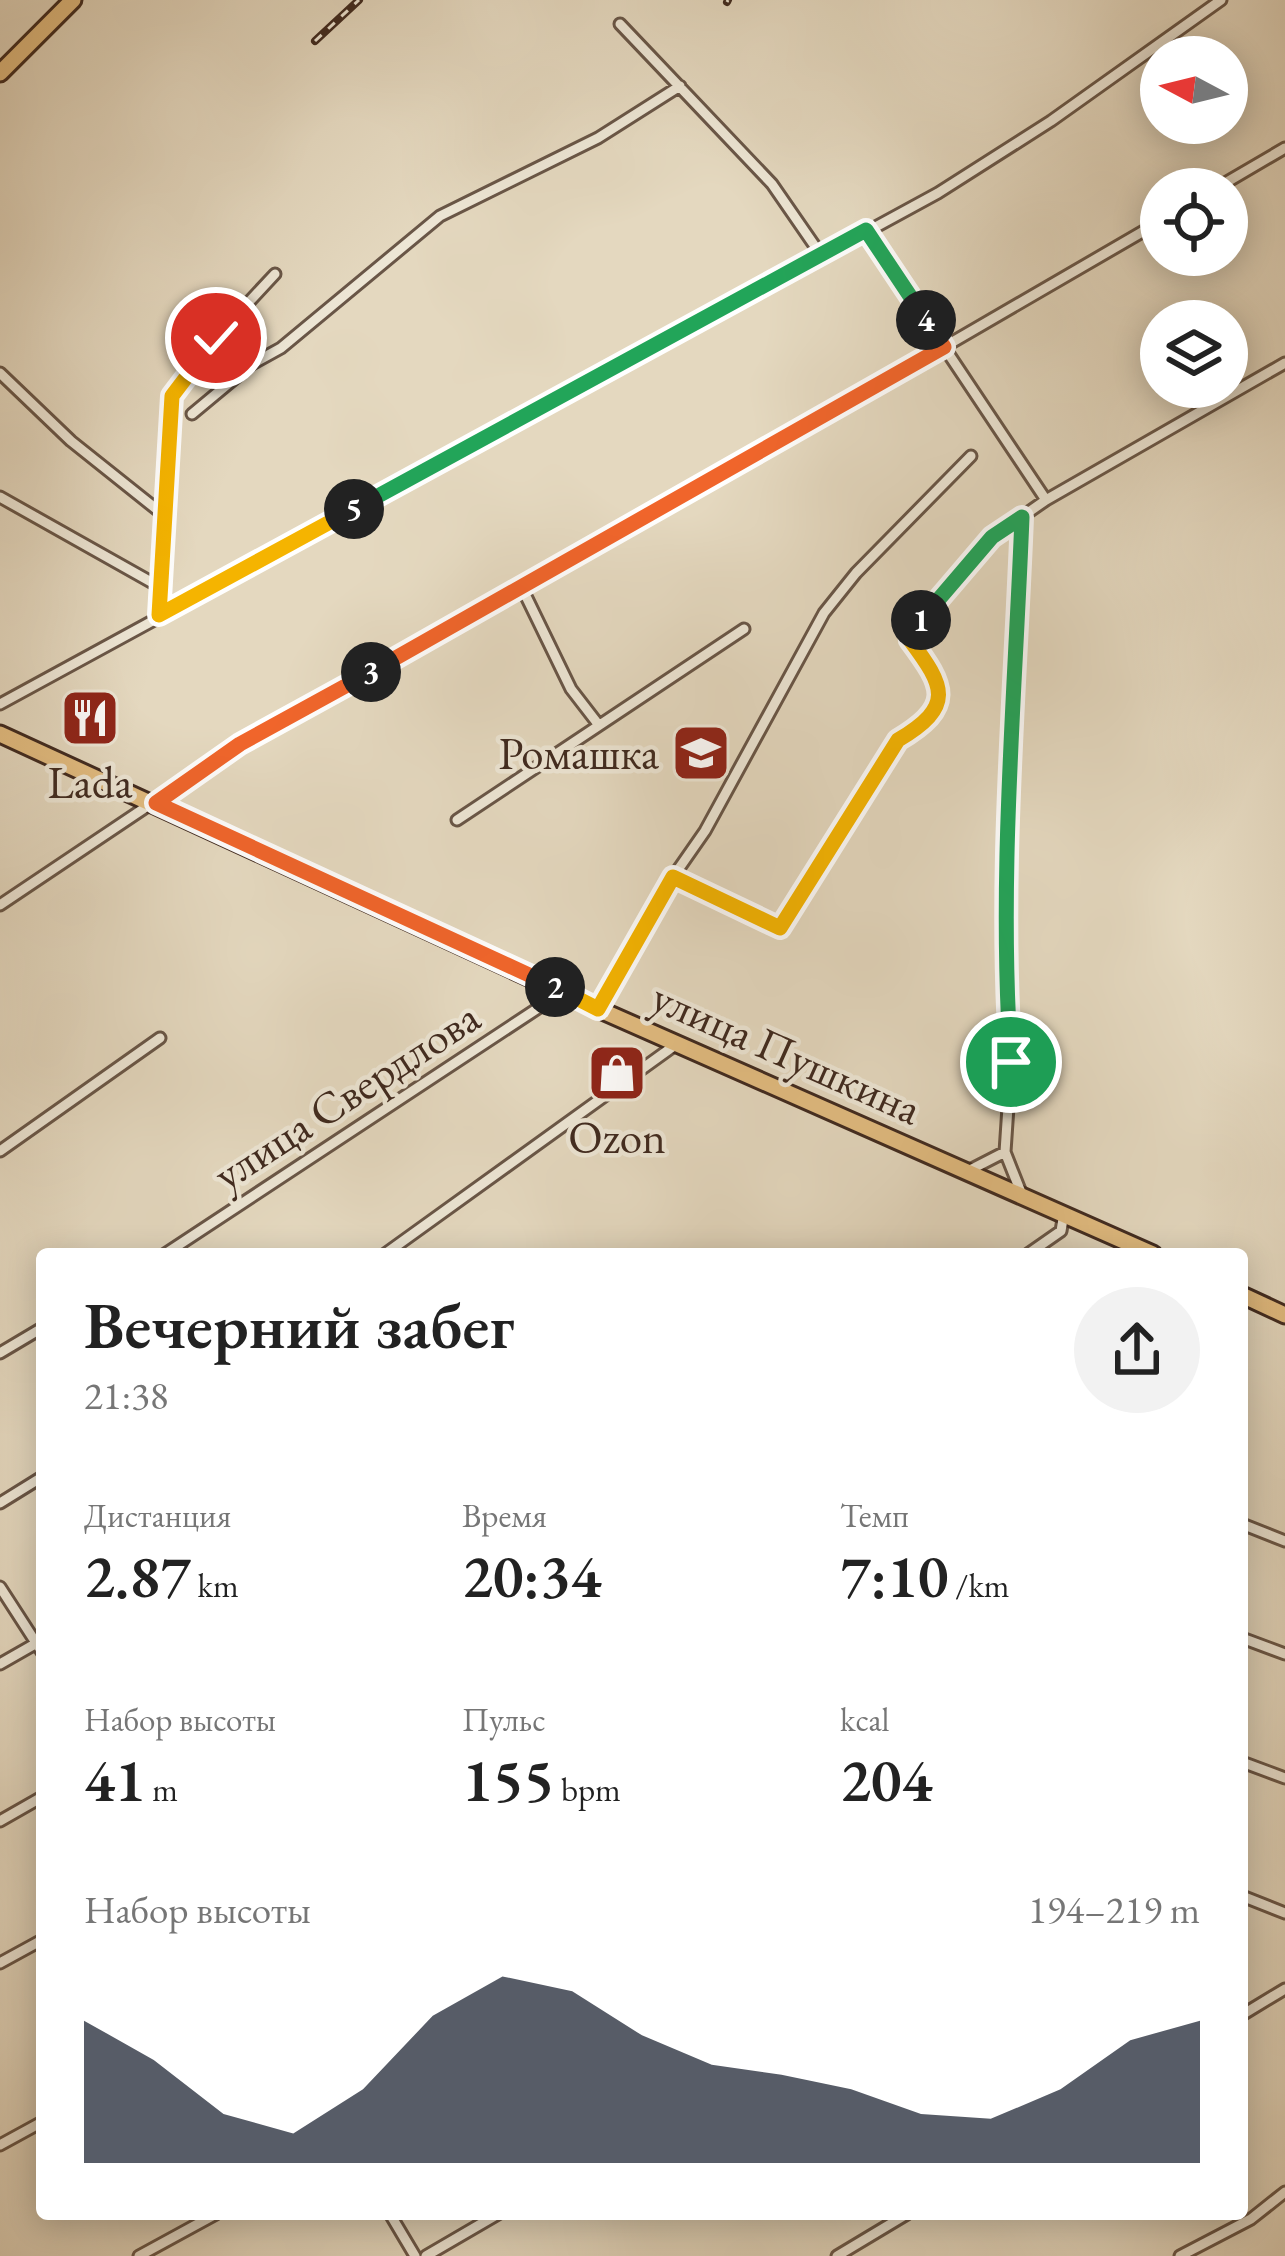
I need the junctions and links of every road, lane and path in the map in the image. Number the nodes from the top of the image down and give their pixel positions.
1 (74, 0) edge
2 (1221, 0) edge
3 (620, 24) dead end
4 (0, 73) edge
5 (680, 86) junction
6 (1285, 148) edge
7 (1248, 170) edge
8 (866, 230) junction
9 (1140, 232) edge
10 (821, 255) junction
11 (275, 274) dead end
12 (208, 346) junction
13 (944, 347) junction
14 (1285, 363) edge
15 (251, 364) junction
16 (0, 373) edge
17 (192, 414) dead end
18 (970, 456) dead end
19 (0, 497) edge
20 (1046, 500) junction
21 (165, 517) junction
22 (1022, 517) junction
23 (160, 587) junction
24 (522, 588) junction
25 (159, 615) junction
26 (744, 629) dead end
27 (0, 704) edge
28 (598, 724) junction
29 (0, 734) edge
30 (156, 803) junction
31 (458, 820) dead end
32 (673, 877) junction
33 (0, 905) edge
34 (564, 992) junction
35 (598, 1009) junction
36 (160, 1038) dead end
37 (679, 1043) junction
38 (0, 1151) edge
39 (1005, 1151) junction
40 (968, 1171) junction
41 (1022, 1195) junction
42 (1064, 1213) junction
43 (174, 1248) edge
44 (393, 1248) edge
45 (1037, 1248) edge
46 (1140, 1248) edge
47 (1248, 1298) edge
48 (1285, 1315) edge
49 (36, 1332) edge
50 (0, 1353) edge
51 (36, 1481) edge
52 (0, 1503) edge
53 (1248, 1526) edge
54 (1285, 1540) edge
55 (0, 1587) edge
56 (36, 1639) edge
57 (1248, 1639) edge
58 (36, 1647) edge
59 (1285, 1654) edge
60 (0, 1664) edge
61 (1248, 1764) edge
62 (1285, 1778) edge
63 (36, 1800) edge
64 (0, 1821) edge
65 (1248, 1898) edge
66 (1285, 1913) edge
67 (36, 1943) edge
68 (0, 1963) edge
69 (1285, 1989) edge
70 (1248, 2011) edge
71 (36, 2125) edge
72 (0, 2145) edge
73 (1285, 2192) edge
74 (205, 2220) edge
75 (394, 2220) edge
76 (488, 2220) edge
77 (898, 2220) edge
78 (139, 2256) edge
79 (416, 2256) edge
80 (426, 2256) edge
81 (837, 2256) edge
82 (1180, 2256) edge

1 - 4 main road
2 - 8 street
3 - 5 street
5 - 10 street
5 - 15 street
6 - 7 street
8 - 10 street
8 - 13 street
9 - 13 street
10 - 25 street
11 - 12 street
12 - 15 street
12 - 21 street
13 - 20 street
13 - 24 street
14 - 20 street
15 - 17 street
16 - 21 street
18 - 32 street
19 - 23 street
20 - 22 street
21 - 23 street
22 - 32 street
22 - 39 street
23 - 25 street
24 - 28 street
24 - 30 street
25 - 27 street
26 - 28 street
28 - 31 street
29 - 30 main road, улица Пушкина
30 - 33 street
30 - 34 main road, улица Пушкина
32 - 35 street
34 - 35 main road, улица Пушкина
34 - 43 street, улица Свердлова
35 - 37 main road, улица Пушкина
36 - 38 street
37 - 40 main road, улица Пушкина
37 - 44 street
39 - 40 street
39 - 41 street
40 - 41 main road, улица Пушкина
41 - 42 main road, улица Пушкина
42 - 45 street
42 - 46 main road, улица Пушкина
47 - 48 main road
49 - 50 street
51 - 52 street
53 - 54 street
55 - 56 street
57 - 59 street
58 - 60 street
61 - 62 street
63 - 64 street
65 - 66 street
67 - 68 street
69 - 70 street
71 - 72 street
73 - 82 street
74 - 78 street
75 - 79 street
76 - 80 street
77 - 81 street

